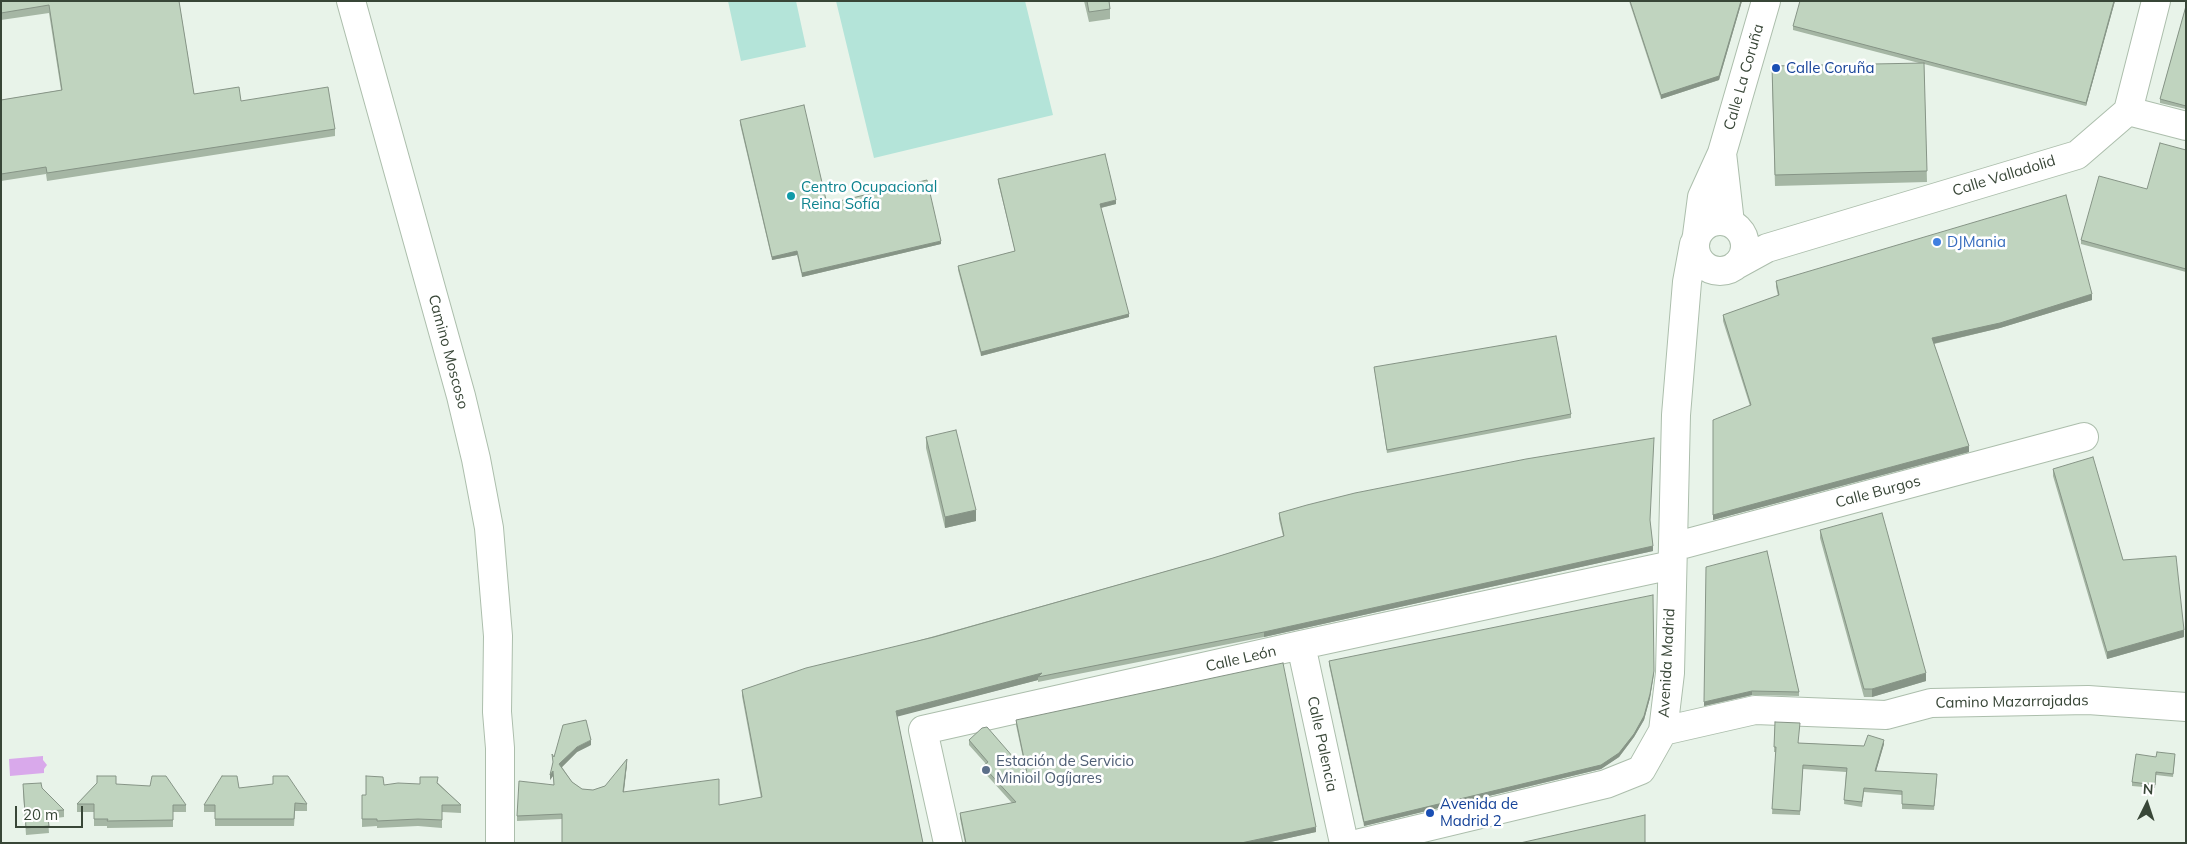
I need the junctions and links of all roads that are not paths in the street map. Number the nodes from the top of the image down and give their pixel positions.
1 (351, 1) edge
2 (1766, 1) edge
3 (2156, 1) edge
4 (2128, 110) junction
5 (2186, 126) edge
6 (1722, 153) junction
7 (1732, 224) junction
8 (1809, 235) junction
9 (1696, 240) junction
10 (1733, 267) junction
11 (1684, 320) junction
12 (2084, 438) dead end
13 (1672, 556) junction
14 (1301, 645) junction
15 (2186, 707) edge
16 (497, 712) junction
17 (1663, 731) junction
18 (1371, 841) edge
19 (481, 843) edge
20 (500, 843) edge
21 (948, 843) edge
22 (1344, 843) edge

1 - 16 street, Camino Moscoso
2 - 6 street, Calle La Coruña
3 - 4 street
4 - 5 street
4 - 8 street, Calle Valladolid
6 - 7 street, Calle La Coruña
6 - 9 street, Calle La Coruña
7 - 8 street, Calle Valladolid
7 - 9 street
7 - 10 street
8 - 10 street, Calle Valladolid
9 - 10 street
9 - 11 street, Avenida Madrid
10 - 11 street
11 - 13 street, Avenida Madrid
12 - 13 street, Calle Burgos
13 - 14 street, Calle León
13 - 17 street, Avenida Madrid
14 - 21 street, Calle León
14 - 22 street, Calle Palencia
15 - 17 street, Camino Mazarrajadas
16 - 19 street, Camino Moscoso
16 - 20 street, Camino Moscoso
17 - 18 street, Avenida Madrid

